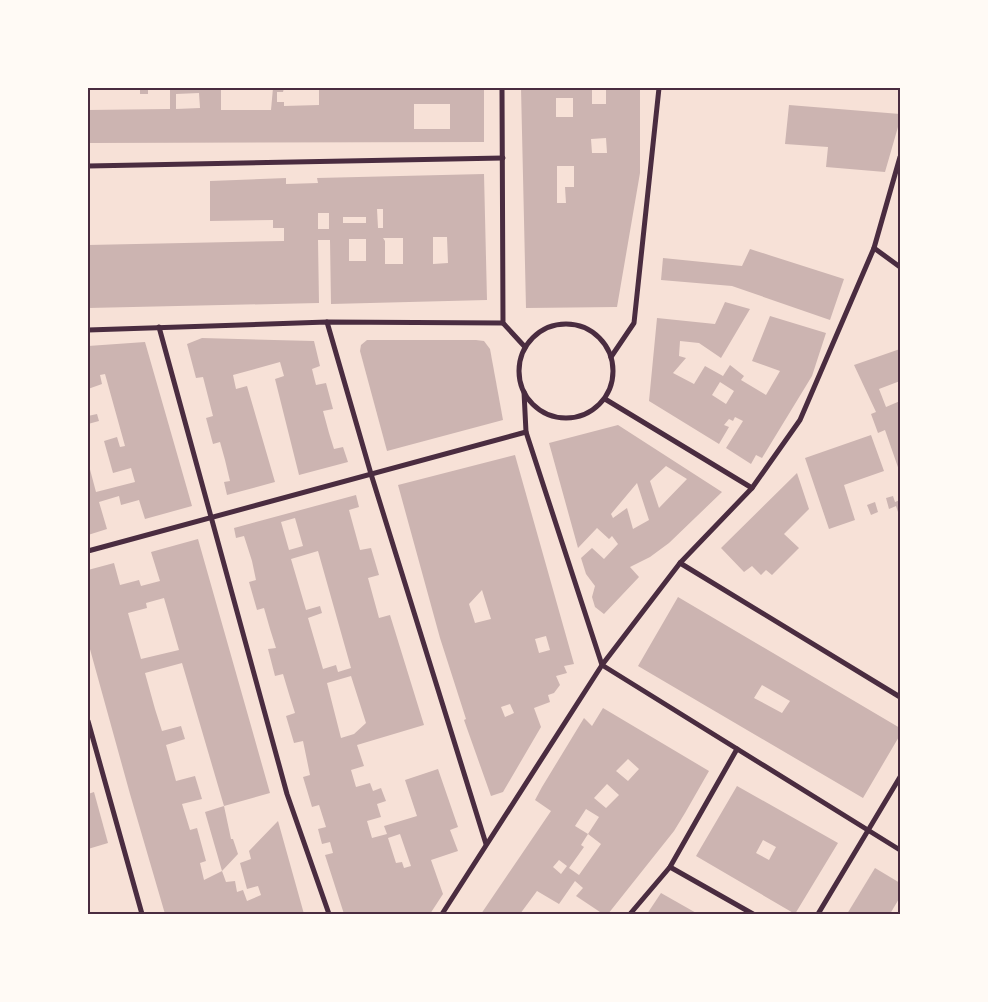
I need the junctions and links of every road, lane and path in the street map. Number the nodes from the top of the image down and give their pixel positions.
1 (502, 88) edge
2 (659, 88) edge
3 (900, 157) edge
4 (502, 158) junction
5 (88, 166) edge
6 (874, 248) junction
7 (900, 266) edge
8 (327, 322) junction
9 (503, 323) junction
10 (159, 327) junction
11 (88, 330) edge
12 (525, 347) junction
13 (611, 357) junction
14 (524, 392) junction
15 (605, 399) junction
16 (526, 432) junction
17 (371, 474) junction
18 (752, 488) junction
19 (211, 518) junction
20 (88, 551) edge
21 (680, 563) junction
22 (602, 665) junction
23 (900, 697) edge
24 (88, 721) edge
25 (737, 749) junction
26 (900, 777) edge
27 (868, 830) junction
28 (486, 844) junction
29 (900, 850) edge
30 (670, 866) junction
31 (142, 914) edge
32 (329, 914) edge
33 (442, 914) edge
34 (630, 914) edge
35 (753, 914) edge
36 (818, 914) edge

1 - 4 street
2 - 13 street
3 - 6 street
4 - 5 street
4 - 9 street
6 - 7 street
6 - 18 street
8 - 9 street
8 - 10 street
8 - 17 street
9 - 12 street
10 - 11 street
10 - 19 street
12 - 13 street
12 - 14 street
13 - 15 street
14 - 15 street
14 - 16 street
15 - 18 street
16 - 17 street
16 - 22 street
17 - 19 street
17 - 28 street
18 - 21 street
19 - 20 street
19 - 32 street
21 - 22 street
21 - 23 street
22 - 25 street
22 - 28 street
24 - 31 street
25 - 27 street
25 - 30 street
26 - 27 street
27 - 29 street
27 - 36 street
28 - 33 street
30 - 34 street
30 - 35 street

